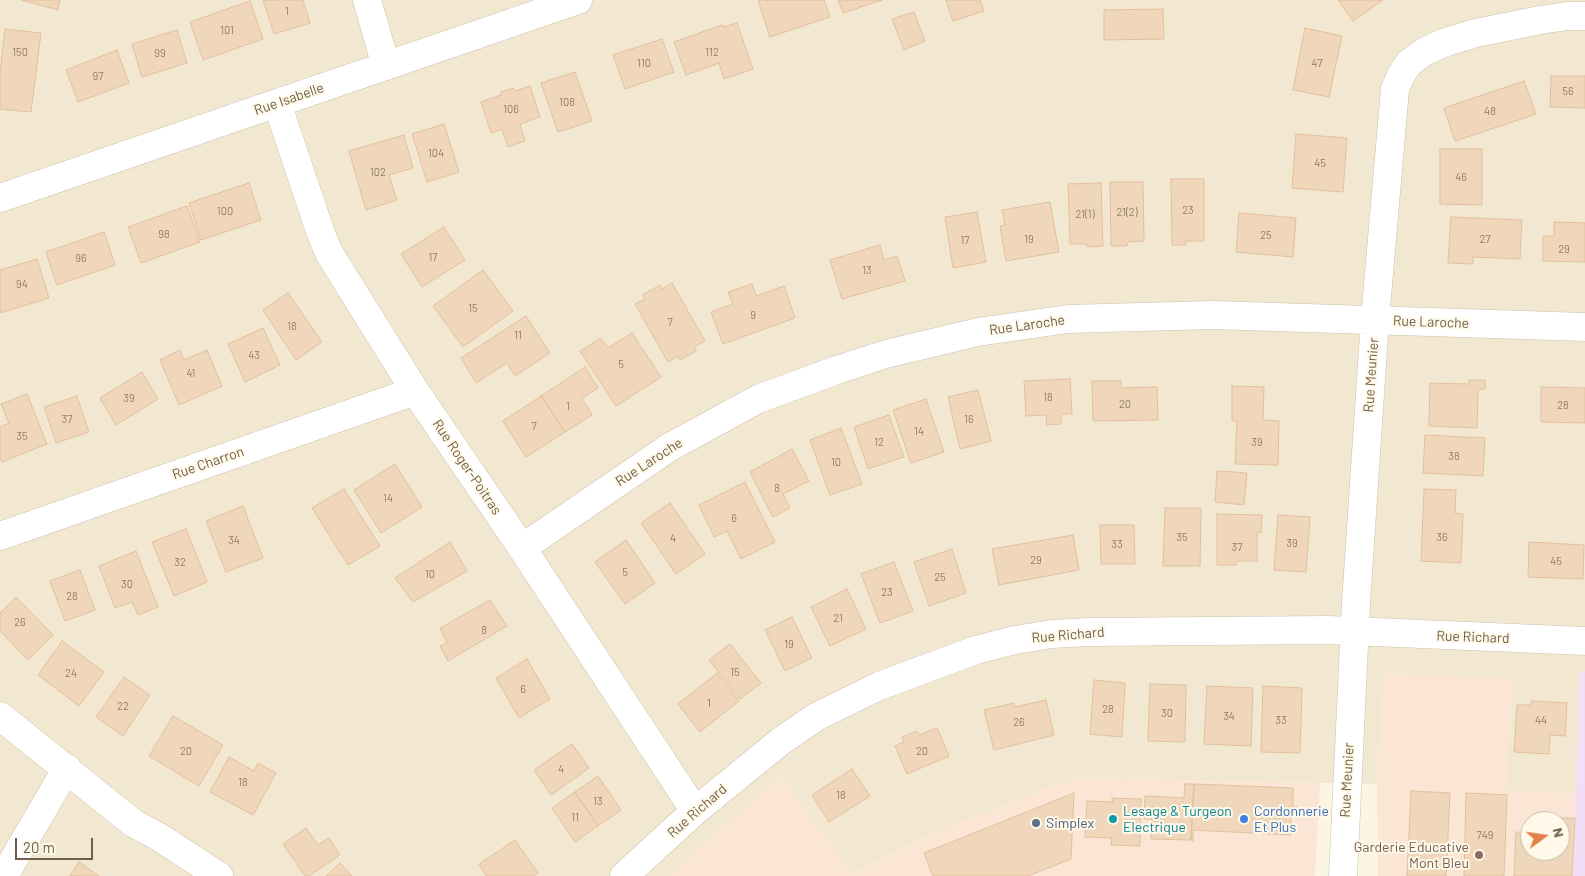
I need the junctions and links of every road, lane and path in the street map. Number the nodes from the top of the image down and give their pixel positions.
1 (367, 0) edge
2 (578, 0) edge
3 (1585, 16) edge
4 (386, 66) junction
5 (277, 103) junction
6 (0, 198) edge
7 (1375, 319) junction
8 (1585, 327) edge
9 (415, 391) junction
10 (0, 536) edge
11 (522, 548) junction
12 (1354, 631) junction
13 (1585, 641) edge
14 (0, 716) edge
15 (67, 768) junction
16 (695, 811) junction
17 (4, 876) edge
18 (219, 876) edge
19 (624, 876) edge
20 (1343, 876) edge

1 - 4 street
2 - 4 street, Rue Isabelle
3 - 7 street, Rue Meunier
4 - 5 street, Rue Isabelle
5 - 6 street, Rue Isabelle
5 - 9 street, Rue Roger-Poitras
7 - 8 street, Rue Laroche
7 - 11 street, Rue Laroche
7 - 12 street, Rue Meunier
9 - 10 street, Rue Charron
9 - 11 street, Rue Roger-Poitras
11 - 16 street, Rue Roger-Poitras
12 - 13 street, Rue Richard
12 - 16 street, Rue Richard
12 - 20 street, Rue Meunier
14 - 15 street
15 - 17 street
15 - 18 street
16 - 19 street, Rue Richard

